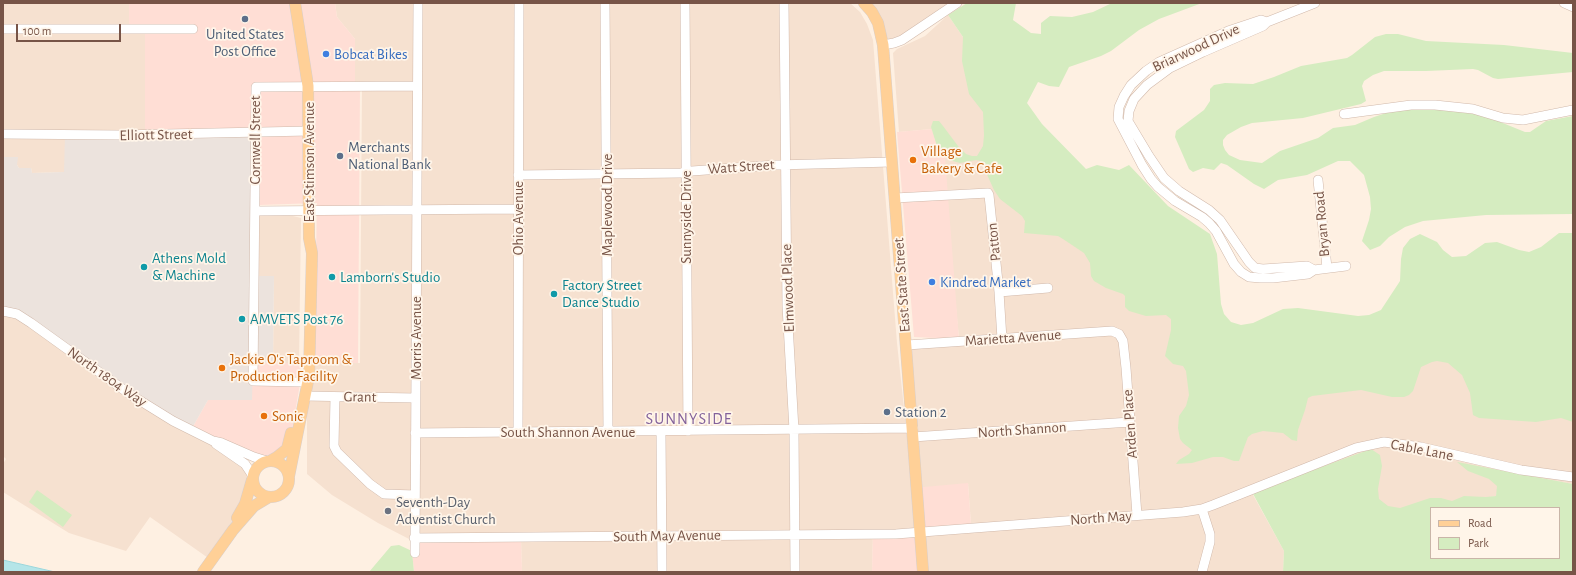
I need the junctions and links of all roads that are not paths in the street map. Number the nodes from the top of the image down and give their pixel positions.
1 (295, 3) edge
2 (418, 3) edge
3 (519, 3) edge
4 (605, 3) edge
5 (685, 3) edge
6 (784, 3) edge
7 (864, 3) edge
8 (957, 3) edge
9 (1315, 3) edge
10 (1564, 3) edge
11 (1573, 7) edge
12 (1267, 22) junction
13 (3, 29) edge
14 (193, 29) dead end
15 (883, 45) junction
16 (308, 86) junction
17 (417, 86) junction
18 (1573, 110) edge
19 (1344, 114) dead end
20 (309, 131) junction
21 (255, 133) junction
22 (3, 134) edge
23 (892, 162) junction
24 (785, 164) junction
25 (686, 172) junction
26 (606, 174) junction
27 (518, 175) junction
28 (1318, 180) dead end
29 (895, 198) junction
30 (518, 209) junction
31 (255, 210) junction
32 (310, 210) junction
33 (416, 210) junction
34 (309, 238) junction
35 (1346, 266) dead end
36 (1326, 268) junction
37 (1314, 270) junction
38 (1048, 288) dead end
39 (999, 292) junction
40 (3, 311) edge
41 (1119, 334) joint
42 (1002, 339) junction
43 (907, 345) junction
44 (301, 382) junction
45 (306, 396) junction
46 (335, 397) junction
47 (415, 398) junction
48 (1130, 422) junction
49 (794, 430) junction
50 (688, 431) junction
51 (518, 432) junction
52 (608, 432) junction
53 (661, 432) junction
54 (415, 433) junction
55 (913, 433) junction
56 (213, 441) junction
57 (269, 461) junction
58 (289, 476) junction
59 (253, 478) junction
60 (1573, 478) edge
61 (1276, 479) joint
62 (415, 495) junction
63 (269, 497) junction
64 (1202, 509) junction
65 (1137, 515) junction
66 (233, 530) junction
67 (920, 532) junction
68 (795, 535) junction
69 (661, 536) junction
70 (414, 538) junction
71 (415, 553) dead end
72 (203, 572) edge
73 (662, 572) edge
74 (795, 572) edge
75 (923, 572) edge
76 (1202, 572) edge

1 - 16 main road, East Stimson Avenue
2 - 17 street, Morris Avenue
3 - 27 street, Ohio Avenue
4 - 26 street, Maplewood Drive
5 - 25 street, Sunnyside Drive
6 - 24 street, Elmwood Place
7 - 15 main road, East State Street
8 - 15 street
9 - 12 street, Briarwood Drive
10 - 11 street
12 - 37 street, Briarwood Drive
12 - 37 street, Briarwood Drive
13 - 14 street
15 - 23 main road, East State Street
16 - 17 street, Cornwell Street
16 - 20 main road, East Stimson Avenue
16 - 21 street, Cornwell Street
17 - 33 street, Morris Avenue
18 - 19 street
20 - 21 street, Elliott Street
20 - 32 main road, East Stimson Avenue
21 - 22 street, Elliott Street
21 - 31 street, Cornwell Street
23 - 24 street, Watt Street
23 - 29 main road, East State Street
24 - 25 street, Watt Street
24 - 49 street, Elmwood Place
25 - 26 street, Watt Street
25 - 50 street, Sunnyside Drive
26 - 27 street, Watt Street
26 - 52 street, Maplewood Drive
27 - 30 street, Ohio Avenue
28 - 36 street, Bryan Road
29 - 39 street, Patton
29 - 43 main road, East State Street
30 - 33 street
30 - 51 street, Ohio Avenue
31 - 32 street
31 - 44 street, Cornwell Street
32 - 33 street
32 - 34 main road, East Stimson Avenue
33 - 47 street, Morris Avenue
34 - 44 main road, East Stimson Avenue
34 - 45 main road, East Stimson Avenue
35 - 36 street, Briarwood Drive
36 - 37 street, Briarwood Drive
38 - 39 street
39 - 42 street, Patton
40 - 56 street, North 1804 Way
41 - 42 street, Marietta Avenue
41 - 48 street, Arden Place
42 - 43 street, Marietta Avenue
43 - 55 main road, East State Street
44 - 57 main road, East Stimson Avenue
45 - 46 street, Grant
45 - 58 main road, East Stimson Avenue
46 - 47 street, Grant
46 - 62 street
47 - 54 street, Morris Avenue
48 - 55 street, North Shannon
48 - 65 street, Arden Place
49 - 50 street, South Shannon Avenue
49 - 55 street, South Shannon Avenue
49 - 68 street, Elmwood Place
50 - 53 street, South Shannon Avenue
51 - 52 street, South Shannon Avenue
51 - 54 street, South Shannon Avenue
52 - 53 street, South Shannon Avenue
53 - 69 street
54 - 62 street, Morris Avenue
55 - 67 main road, East State Street
56 - 57 street, North 1804 Way
56 - 59 street, North 1804 Way
57 - 58 main road
57 - 59 main road
58 - 63 main road
59 - 63 main road
59 - 66 main road
60 - 61 street, Cable Lane
61 - 64 street, North May
62 - 70 street, Morris Avenue
63 - 66 main road
64 - 65 street, North May
64 - 76 street
65 - 67 street, North May
66 - 72 main road
67 - 68 street, South May Avenue
67 - 75 main road, East State Street
68 - 69 street, South May Avenue
68 - 74 street, Elmwood Place
69 - 70 street, South May Avenue
69 - 73 street
70 - 71 street, Morris Avenue

